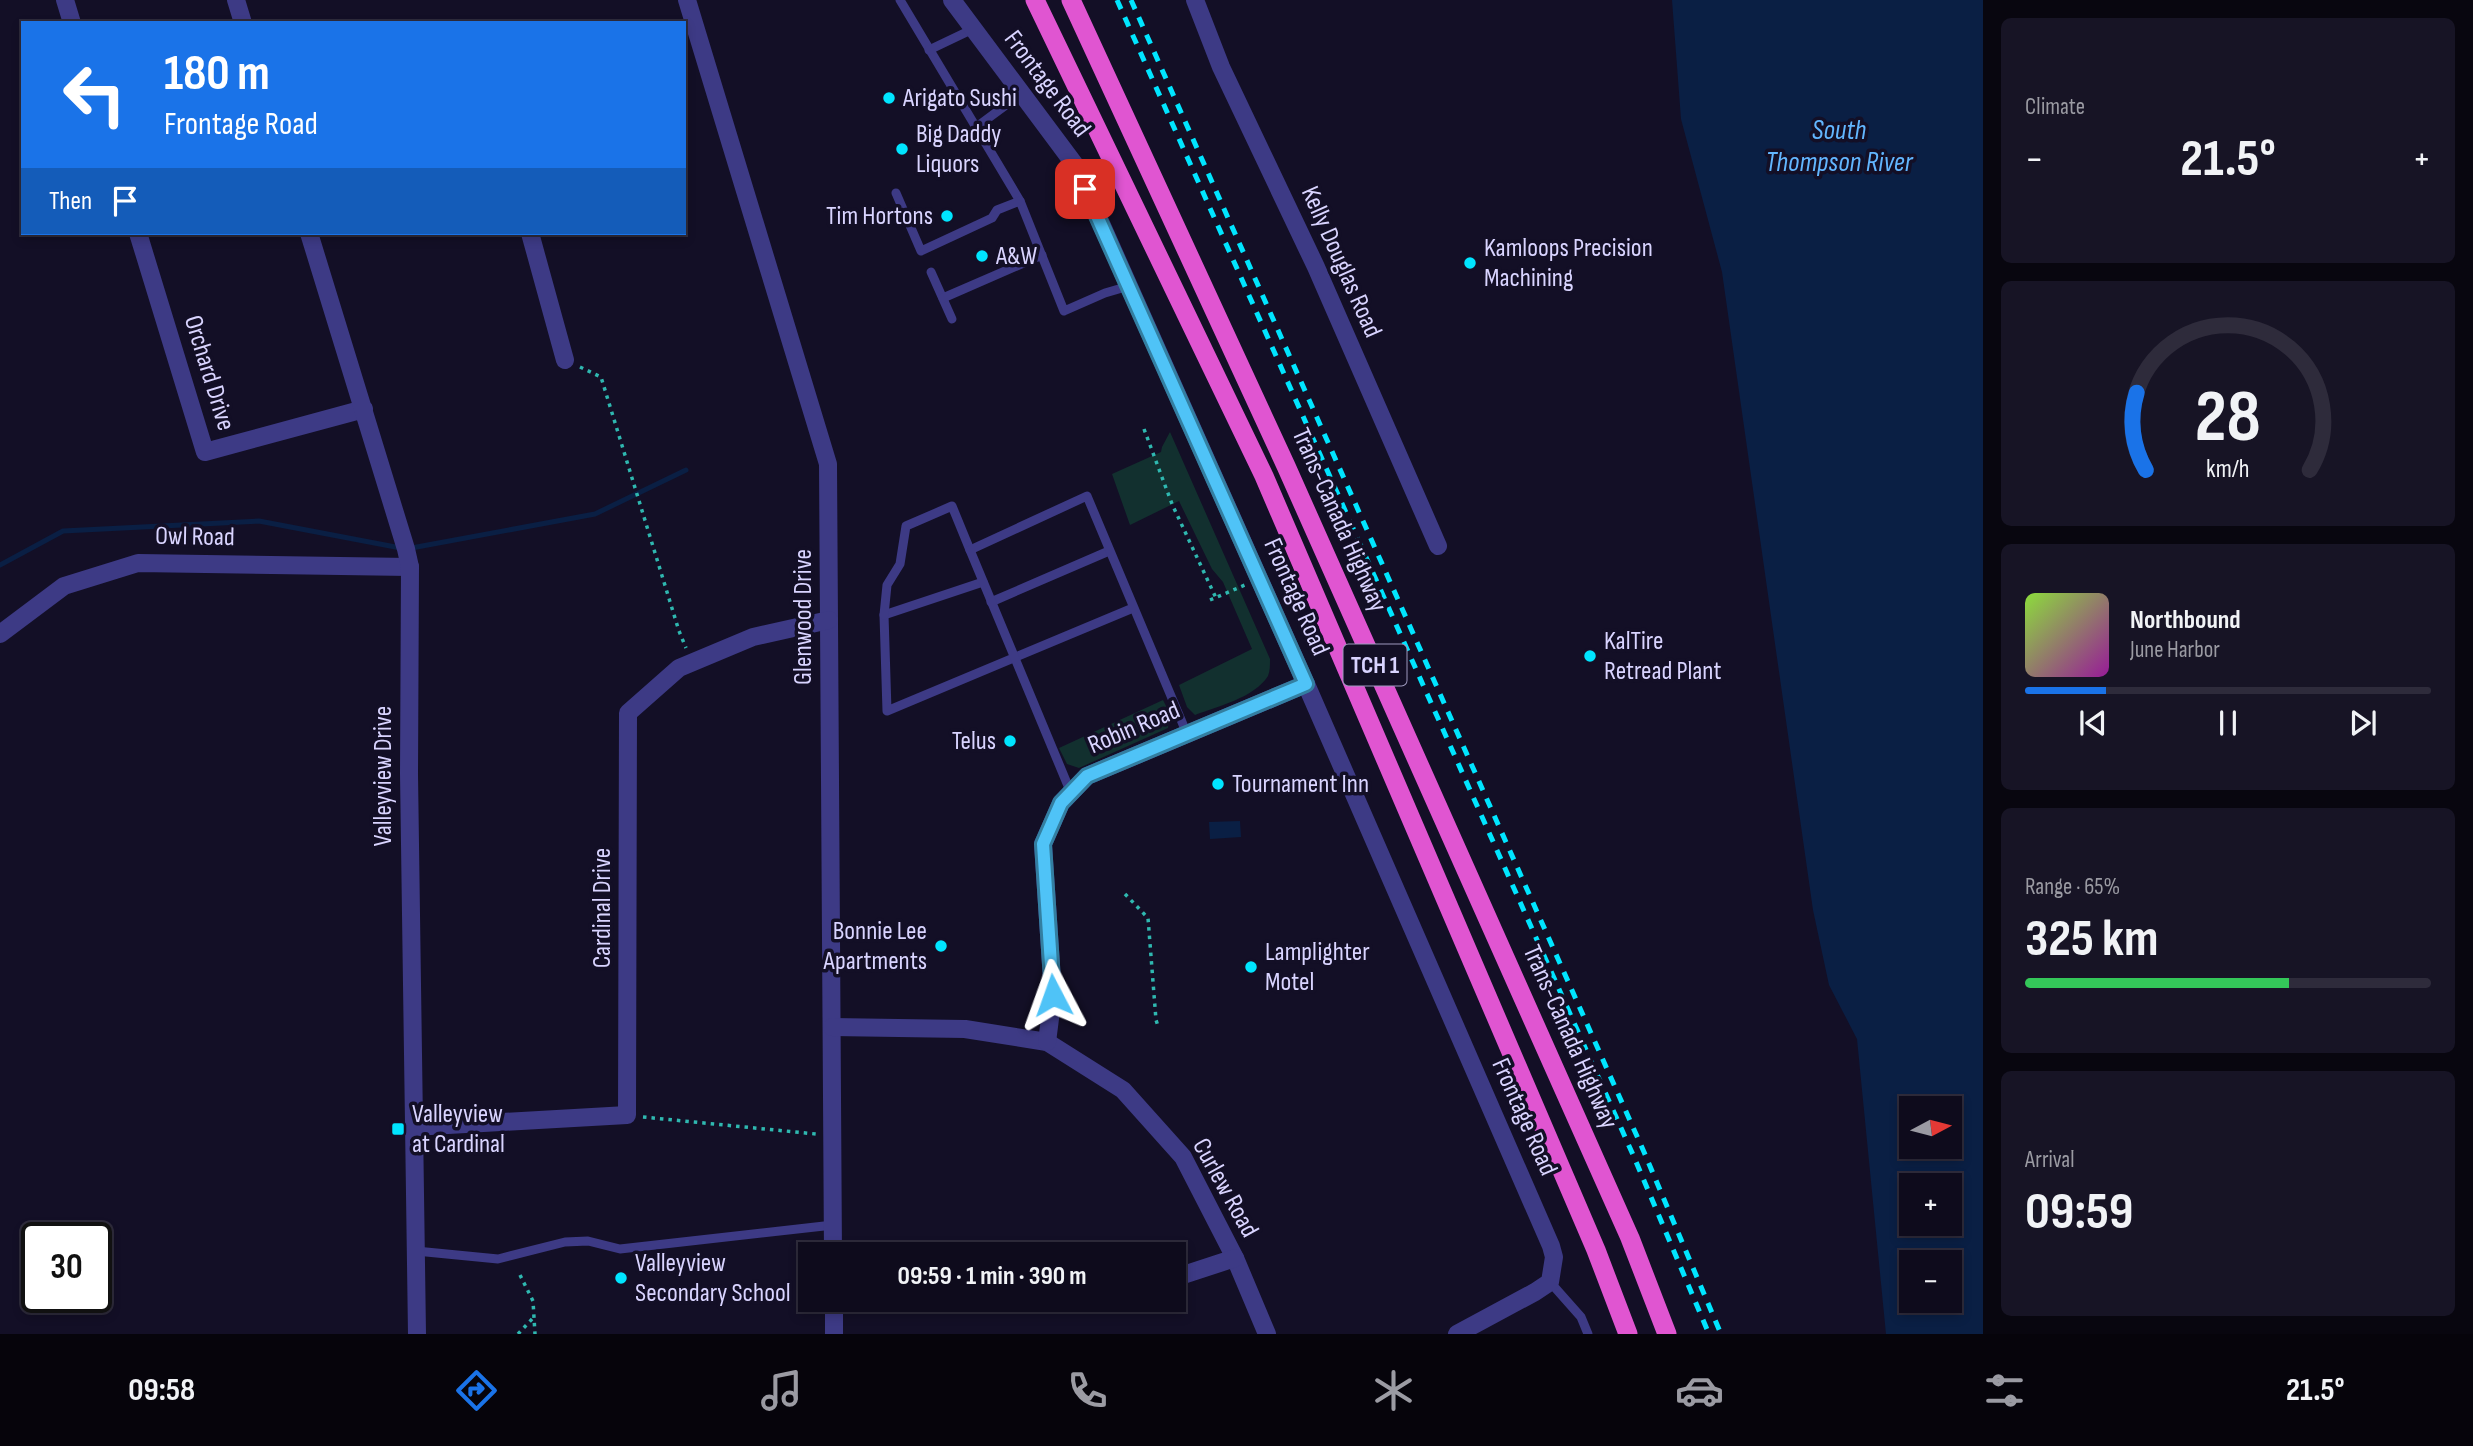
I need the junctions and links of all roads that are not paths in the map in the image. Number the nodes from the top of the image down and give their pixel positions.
1 (65, 0) edge
2 (236, 0) edge
3 (687, 0) edge
4 (900, 0) edge
5 (952, 0) edge
6 (1034, 0) edge
7 (1071, 0) edge
8 (1195, 0) edge
9 (71, 21) edge
10 (242, 21) edge
11 (973, 29) junction
12 (929, 50) junction
13 (1021, 94) junction
14 (975, 128) junction
15 (896, 193) dead end
16 (1020, 201) junction
17 (139, 235) edge
18 (310, 235) edge
19 (531, 235) edge
20 (1042, 255) junction
21 (931, 272) dead end
22 (1129, 286) junction
23 (943, 298) junction
24 (952, 319) dead end
25 (565, 360) road end
26 (364, 409) junction
27 (1438, 546) dead end
28 (970, 550) junction
29 (1109, 551) junction
30 (410, 567) junction
31 (983, 582) junction
32 (991, 602) junction
33 (1133, 608) junction
34 (884, 615) junction
35 (829, 620) junction
36 (0, 634) edge
37 (1015, 659) junction
38 (1306, 684) junction
39 (1187, 734) junction
40 (1071, 793) junction
41 (832, 1027) junction
42 (1047, 1042) junction
43 (413, 1127) junction
44 (833, 1225) junction
45 (833, 1242) edge
46 (416, 1251) junction
47 (1235, 1258) junction
48 (1186, 1274) edge
49 (1550, 1282) junction
50 (834, 1312) edge
51 (417, 1334) edge
52 (834, 1334) edge
53 (1267, 1334) edge
54 (1457, 1334) edge
55 (1588, 1334) edge
56 (1628, 1334) edge
57 (1667, 1334) edge

1 - 9 street
2 - 10 street
3 - 35 street, Glenwood Drive
4 - 12 lane
5 - 11 street, Frontage Road
6 - 56 highway, Trans-Canada Highway / TCH 1
7 - 57 highway, Trans-Canada Highway / TCH 1
8 - 27 street, Kelly Douglas Road
11 - 12 lane
11 - 13 street, Frontage Road
12 - 14 lane
13 - 14 lane
13 - 22 street, Frontage Road
14 - 16 lane
15 - 16 lane
16 - 20 lane
17 - 26 street, Orchard Drive
18 - 26 street, Valleyview Drive
19 - 25 street
20 - 22 lane
20 - 23 lane
21 - 23 lane
22 - 38 street, Frontage Road
23 - 24 lane
26 - 30 street, Valleyview Drive
28 - 29 lane
28 - 31 lane
28 - 34 lane
29 - 32 lane
29 - 33 lane
30 - 36 street, Owl Road
30 - 43 street, Valleyview Drive
31 - 32 lane
31 - 34 lane
32 - 37 lane
33 - 37 lane
33 - 39 lane
34 - 37 lane
35 - 41 street, Glenwood Drive
35 - 43 street, Cardinal Drive
37 - 40 lane
38 - 39 street, Robin Road
38 - 49 street, Frontage Road
39 - 40 street, Robin Road
40 - 42 street, Robin Road
41 - 42 street, Curlew Road
41 - 44 street, Glenwood Drive
42 - 47 street, Curlew Road
43 - 46 street, Valleyview Drive
44 - 45 street, Glenwood Drive
44 - 46 lane
46 - 51 street, Valleyview Drive
47 - 48 street
47 - 53 street, Curlew Road
49 - 54 street
49 - 55 lane
50 - 52 street

